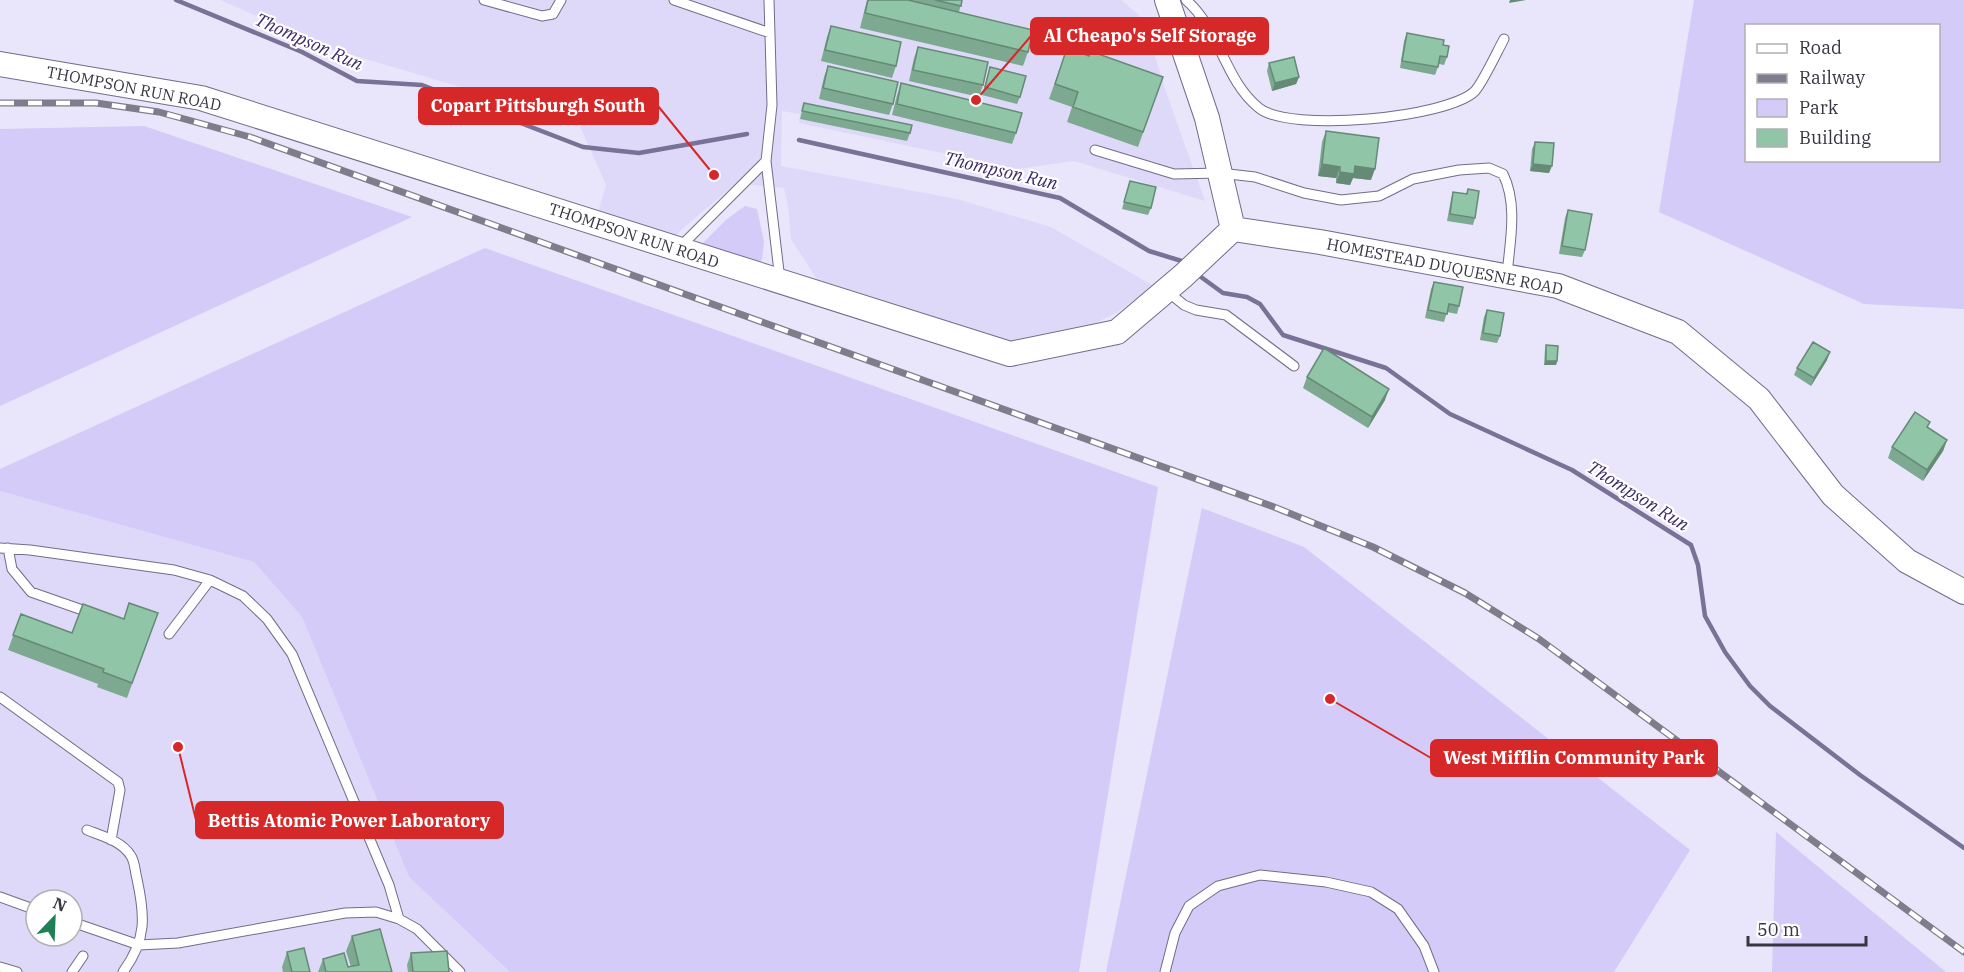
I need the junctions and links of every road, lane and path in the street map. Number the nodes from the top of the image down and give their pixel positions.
1 (484, 0) edge
2 (561, 0) edge
3 (674, 0) edge
4 (769, 0) edge
5 (1167, 0) edge
6 (1186, 0) edge
7 (770, 33) junction
8 (1504, 39) dead end
9 (0, 64) edge
10 (1095, 150) dead end
11 (766, 161) junction
12 (1220, 173) junction
13 (1233, 229) junction
14 (678, 249) junction
15 (1507, 277) junction
16 (780, 281) junction
17 (1166, 291) junction
18 (1294, 366) dead end
19 (4, 548) edge
20 (210, 580) junction
21 (1964, 592) edge
22 (105, 618) edge
23 (169, 634) dead end
24 (0, 697) edge
25 (87, 830) dead end
26 (111, 840) junction
27 (0, 897) edge
28 (24, 906) edge
29 (399, 919) junction
30 (84, 926) edge
31 (139, 945) junction
32 (83, 956) dead end
33 (0, 967) edge
34 (17, 972) edge
35 (72, 972) edge
36 (123, 972) edge
37 (460, 972) edge
38 (1165, 972) edge
39 (1434, 972) edge

1 - 2 lane
3 - 7 lane
4 - 7 lane
5 - 12 street
6 - 8 lane
7 - 11 lane
9 - 14 street, THOMPSON RUN ROAD
10 - 12 lane
11 - 14 lane
11 - 16 lane
12 - 13 street
12 - 15 lane
13 - 15 street, HOMESTEAD DUQUESNE ROAD
13 - 17 street, THOMPSON RUN ROAD
14 - 16 street, THOMPSON RUN ROAD
15 - 21 street, HOMESTEAD DUQUESNE ROAD
16 - 17 street, THOMPSON RUN ROAD
17 - 18 lane
19 - 20 lane
19 - 22 lane
20 - 23 lane
20 - 29 lane
24 - 26 lane
25 - 26 lane
26 - 31 lane
27 - 28 lane
29 - 31 lane
29 - 37 lane
30 - 31 lane
31 - 36 lane
32 - 35 lane
33 - 34 lane
38 - 39 lane

